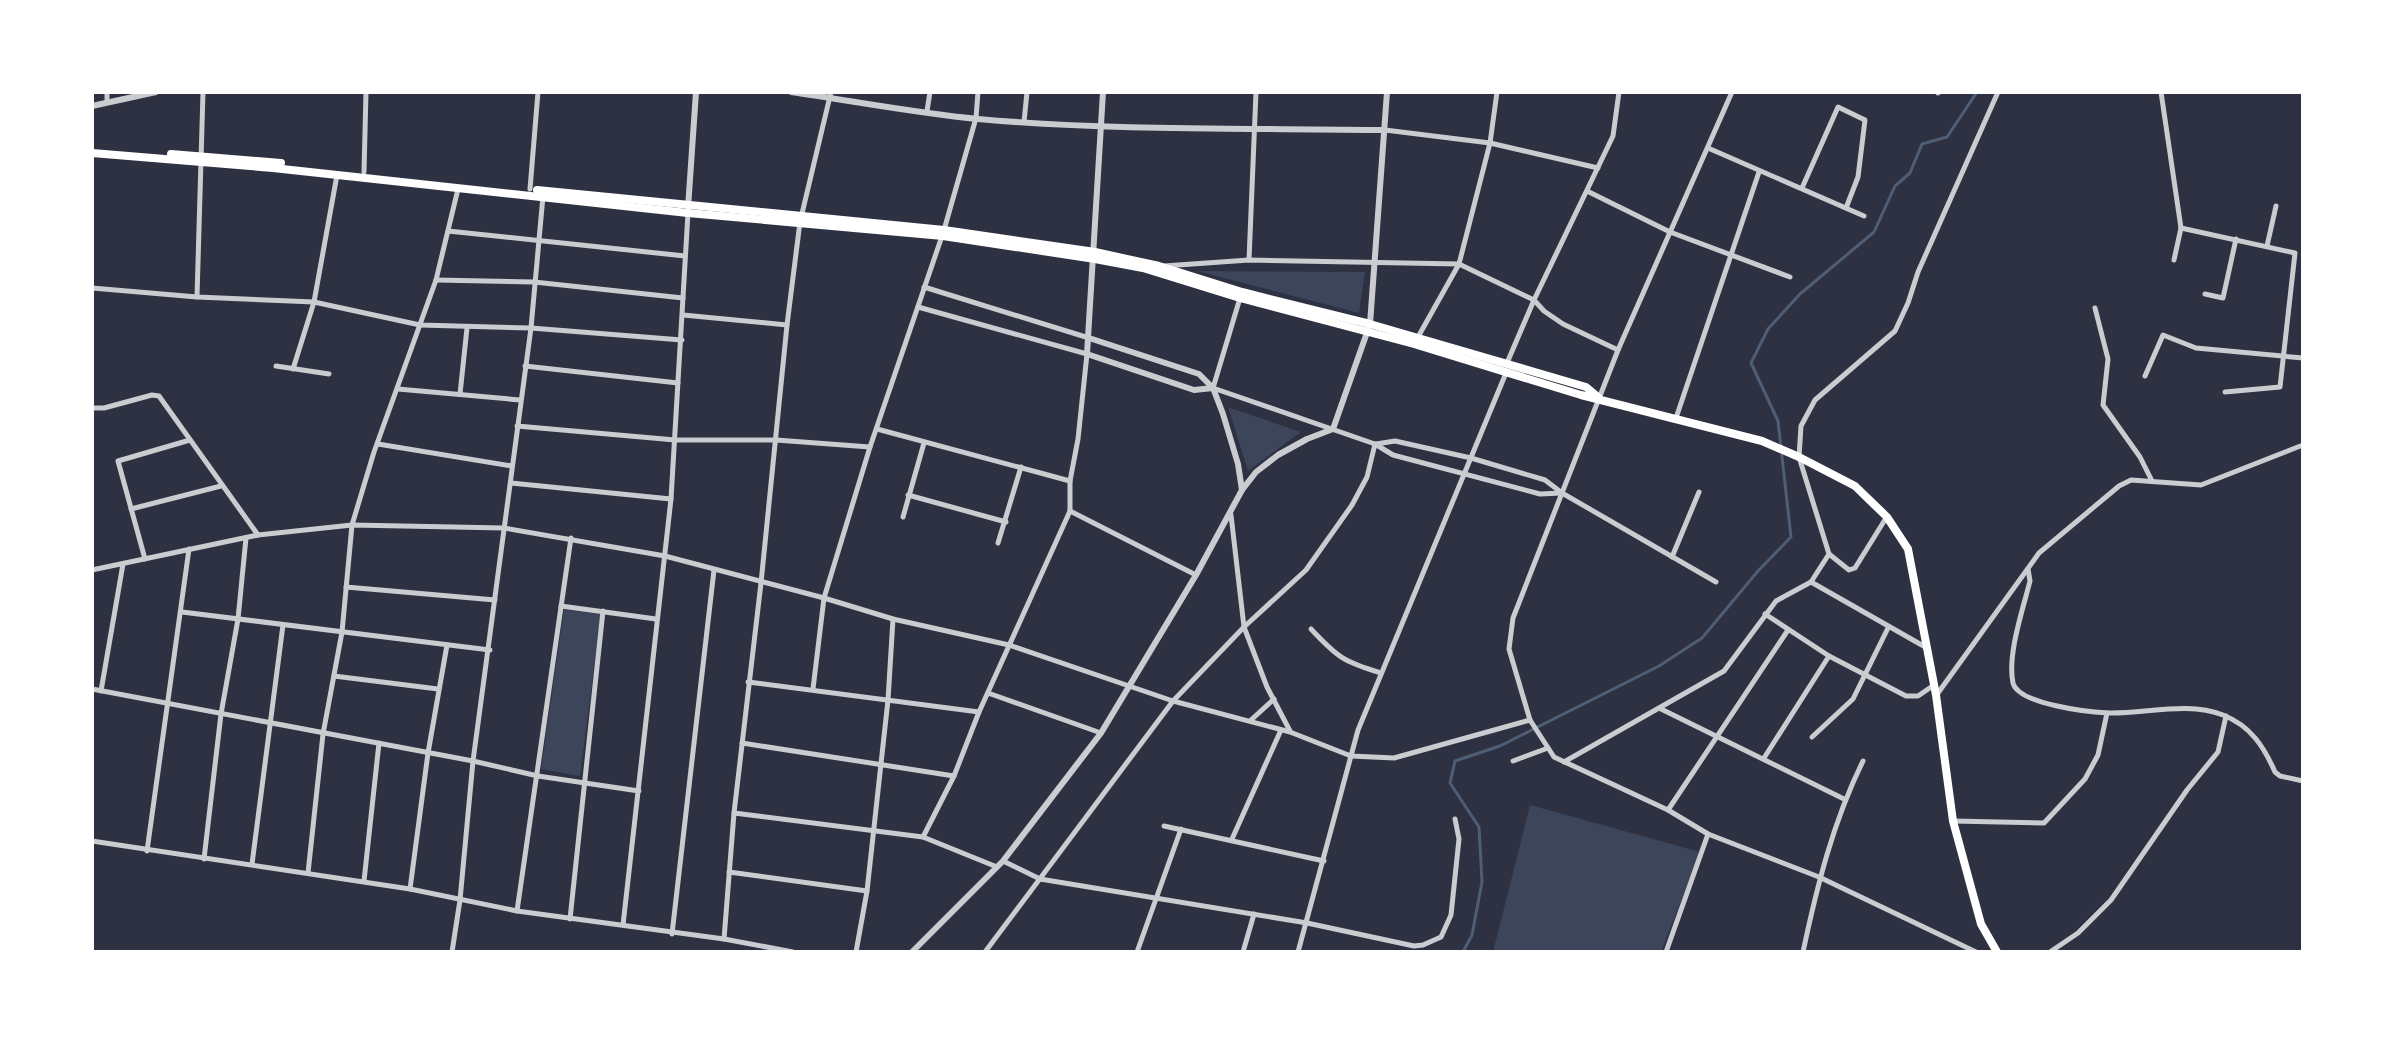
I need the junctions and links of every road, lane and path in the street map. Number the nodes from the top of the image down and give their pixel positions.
1 (107, 92) edge
2 (156, 92) edge
3 (203, 92) edge
4 (366, 92) edge
5 (538, 92) edge
6 (696, 92) edge
7 (791, 92) edge
8 (930, 92) edge
9 (978, 92) edge
10 (1027, 92) edge
11 (1103, 92) edge
12 (1256, 92) edge
13 (1387, 92) edge
14 (1497, 92) edge
15 (1619, 92) edge
16 (1732, 92) edge
17 (1998, 92) edge
18 (2161, 92) edge
19 (830, 95) edge
20 (107, 102) junction
21 (92, 106) edge
22 (927, 111) junction
23 (976, 118) junction
24 (1024, 122) junction
25 (1101, 127) junction
26 (1253, 128) junction
27 (1385, 130) junction
28 (1490, 143) junction
29 (1708, 148) junction
30 (92, 150) edge
31 (200, 160) junction
32 (1598, 168) junction
33 (364, 172) junction
34 (1759, 172) junction
35 (337, 175) junction
36 (1802, 188) junction
37 (458, 189) junction
38 (530, 189) junction
39 (1587, 191) junction
40 (543, 196) junction
41 (2276, 206) dead end
42 (1846, 208) junction
43 (688, 210) junction
44 (1864, 216) dead end
45 (801, 219) junction
46 (2181, 228) junction
47 (448, 231) junction
48 (1670, 232) junction
49 (943, 233) junction
50 (2236, 239) junction
51 (537, 240) junction
52 (2267, 246) junction
53 (1730, 254) junction
54 (685, 256) junction
55 (1095, 256) junction
56 (1249, 260) junction
57 (2174, 260) dead end
58 (1375, 264) junction
59 (1459, 264) junction
60 (1159, 266) junction
61 (1790, 277) dead end
62 (436, 280) junction
63 (534, 282) junction
64 (924, 287) junction
65 (92, 288) edge
66 (2205, 294) dead end
67 (197, 297) junction
68 (683, 298) junction
69 (1240, 298) junction
70 (1534, 300) junction
71 (314, 302) junction
72 (918, 307) junction
73 (2095, 308) dead end
74 (683, 315) junction
75 (420, 325) junction
76 (787, 325) junction
77 (467, 328) junction
78 (531, 328) junction
79 (1369, 328) junction
80 (1418, 337) junction
81 (1089, 338) junction
82 (682, 340) junction
83 (1618, 350) junction
84 (1087, 354) junction
85 (2283, 356) junction
86 (2303, 358) edge
87 (276, 366) dead end
88 (525, 366) junction
89 (293, 369) junction
90 (1506, 369) junction
91 (329, 374) dead end
92 (2145, 376) dead end
93 (678, 383) junction
94 (1213, 388) junction
95 (398, 389) junction
96 (2225, 392) dead end
97 (460, 394) junction
98 (1599, 397) junction
99 (520, 400) junction
100 (92, 408) edge
101 (1676, 418) junction
102 (517, 426) junction
103 (877, 429) junction
104 (1333, 429) junction
105 (190, 440) junction
106 (675, 440) junction
107 (776, 440) junction
108 (924, 443) junction
109 (378, 444) junction
110 (1375, 444) junction
111 (2303, 445) edge
112 (870, 447) junction
113 (1796, 456) junction
114 (1471, 458) junction
115 (512, 466) junction
116 (1021, 467) junction
117 (1465, 473) junction
118 (1070, 481) junction
119 (2152, 481) junction
120 (511, 483) junction
121 (221, 486) junction
122 (1242, 490) junction
123 (1699, 492) dead end
124 (1562, 493) junction
125 (908, 495) junction
126 (671, 499) junction
127 (131, 509) junction
128 (1070, 511) junction
129 (1231, 515) junction
130 (903, 517) dead end
131 (1887, 517) junction
132 (1006, 522) junction
133 (352, 525) junction
134 (504, 528) junction
135 (258, 535) junction
136 (246, 538) junction
137 (571, 538) junction
138 (998, 543) dead end
139 (189, 549) junction
140 (1829, 554) junction
141 (665, 556) junction
142 (1672, 557) junction
143 (145, 559) junction
144 (123, 564) junction
145 (2027, 568) junction
146 (92, 570) edge
147 (714, 570) junction
148 (1196, 575) junction
149 (1716, 582) dead end
150 (1811, 582) junction
151 (761, 583) junction
152 (346, 587) junction
153 (824, 598) junction
154 (495, 600) junction
155 (561, 606) junction
156 (603, 611) junction
157 (182, 612) junction
158 (1765, 614) junction
159 (238, 619) junction
160 (656, 619) junction
161 (893, 619) junction
162 (283, 625) junction
163 (1244, 627) junction
164 (1888, 628) junction
165 (1311, 629) dead end
166 (1788, 630) junction
167 (342, 632) junction
168 (447, 645) junction
169 (1009, 645) junction
170 (1928, 649) junction
171 (490, 650) junction
172 (1829, 656) junction
173 (1381, 673) junction
174 (334, 676) junction
175 (1865, 676) junction
176 (748, 682) junction
177 (1132, 686) junction
178 (92, 689) edge
179 (438, 689) junction
180 (813, 689) junction
181 (1935, 690) junction
182 (101, 691) junction
183 (988, 693) junction
184 (1274, 699) junction
185 (888, 700) junction
186 (1173, 701) junction
187 (169, 702) junction
188 (1658, 708) junction
189 (979, 712) junction
190 (2107, 713) junction
191 (221, 714) junction
192 (2226, 716) junction
193 (1251, 721) junction
194 (1532, 722) junction
195 (271, 723) junction
196 (1281, 730) junction
197 (1290, 732) junction
198 (1101, 733) junction
199 (323, 734) junction
200 (1719, 736) junction
201 (1812, 737) dead end
202 (379, 743) junction
203 (742, 743) junction
204 (1548, 748) junction
205 (428, 753) junction
206 (1351, 756) junction
207 (1764, 758) junction
208 (473, 761) junction
209 (1513, 761) dead end
210 (1863, 761) dead end
211 (1564, 763) junction
212 (881, 764) junction
213 (538, 776) junction
214 (954, 776) junction
215 (2303, 781) edge
216 (584, 783) junction
217 (639, 791) junction
218 (1844, 799) junction
219 (1668, 810) junction
220 (734, 813) junction
221 (1455, 819) dead end
222 (1953, 821) junction
223 (1164, 826) dead end
224 (1181, 829) junction
225 (872, 830) junction
226 (1708, 834) junction
227 (923, 837) junction
228 (1232, 839) junction
229 (92, 841) edge
230 (147, 851) junction
231 (204, 859) junction
232 (1003, 861) junction
233 (1324, 861) junction
234 (252, 864) junction
235 (997, 867) junction
236 (729, 872) junction
237 (308, 873) junction
238 (1819, 877) junction
239 (1040, 879) junction
240 (364, 881) junction
241 (410, 889) junction
242 (867, 891) junction
243 (1157, 897) junction
244 (460, 900) junction
245 (517, 911) junction
246 (1254, 914) junction
247 (570, 919) junction
248 (1307, 923) junction
249 (623, 925) junction
250 (672, 934) junction
251 (724, 939) junction
252 (452, 952) edge
253 (793, 952) edge
254 (856, 952) edge
255 (912, 952) edge
256 (985, 952) edge
257 (1137, 952) edge
258 (1243, 952) edge
259 (1298, 952) edge
260 (1666, 952) edge
261 (1803, 952) edge
262 (1976, 952) edge
263 (1997, 952) edge
264 (2050, 952) edge

1 - 20 street
2 - 20 street
3 - 31 street
4 - 33 street
5 - 38 street
6 - 43 street
7 - 19 street
8 - 22 street
9 - 23 street
10 - 24 street
11 - 25 street
12 - 26 street
13 - 27 street
14 - 28 street
15 - 32 street
16 - 29 street
17 - 113 street
18 - 46 street
19 - 22 street
19 - 45 street
20 - 21 street
22 - 23 street
23 - 24 street
23 - 49 street
24 - 25 street
25 - 26 street
25 - 55 street
26 - 27 street
26 - 56 street
27 - 28 street
27 - 58 street
28 - 32 street
28 - 59 street
29 - 34 street
29 - 48 street
30 - 31 main road
31 - 33 main road
31 - 35 main road
31 - 67 street
32 - 39 street
33 - 38 main road
34 - 36 street
34 - 53 street
35 - 37 main road
35 - 71 street
36 - 42 street
36 - 42 street
37 - 40 main road
37 - 47 street
38 - 43 main road
39 - 48 street
39 - 70 street
40 - 43 main road
40 - 51 street
41 - 52 street
42 - 44 street
43 - 45 main road
43 - 54 street
45 - 49 main road
45 - 76 street
46 - 50 street
46 - 57 street
47 - 51 street
47 - 62 street
48 - 53 street
48 - 83 street
49 - 55 main road
49 - 64 street
50 - 52 street
50 - 66 street
51 - 54 street
51 - 63 street
52 - 85 street
53 - 61 street
53 - 101 street
54 - 68 street
55 - 60 main road
55 - 69 main road
55 - 81 street
56 - 58 street
56 - 60 street
58 - 59 street
58 - 79 street
59 - 70 street
59 - 80 street
60 - 79 main road
62 - 63 street
62 - 75 street
63 - 68 street
63 - 78 street
64 - 72 street
64 - 81 street
65 - 67 street
67 - 71 street
68 - 74 street
69 - 79 main road
69 - 94 street
70 - 83 street
70 - 90 street
71 - 75 street
71 - 89 street
72 - 84 street
72 - 103 street
73 - 119 street
74 - 76 street
74 - 82 street
75 - 77 street
75 - 95 street
76 - 107 street
77 - 78 street
77 - 97 street
78 - 82 street
78 - 88 street
79 - 80 main road
79 - 90 main road
79 - 104 street
80 - 90 main road
81 - 84 street
81 - 94 street
82 - 93 street
83 - 98 street
84 - 94 street
84 - 118 street
85 - 86 street
85 - 92 street
85 - 96 street
87 - 89 street
88 - 93 street
88 - 99 street
89 - 91 street
90 - 98 main road
90 - 114 street
93 - 106 street
94 - 104 street
94 - 122 street
95 - 97 street
95 - 109 street
97 - 99 street
98 - 101 main road
98 - 124 street
99 - 102 street
100 - 105 street
101 - 113 main road
102 - 106 street
102 - 115 street
103 - 108 street
103 - 112 street
104 - 110 street
104 - 122 street
105 - 121 street
105 - 127 street
106 - 107 street
106 - 126 street
107 - 112 street
107 - 151 street
108 - 116 street
108 - 125 street
109 - 115 street
109 - 133 street
110 - 114 street
110 - 117 street
110 - 163 street
111 - 119 street
112 - 153 street
113 - 131 main road
113 - 140 street
114 - 117 street
114 - 124 street
115 - 120 street
116 - 118 street
116 - 132 street
117 - 124 street
117 - 173 street
118 - 128 street
119 - 145 street
120 - 126 street
120 - 134 street
121 - 127 street
121 - 135 street
122 - 129 street
123 - 142 street
124 - 142 street
124 - 194 street
125 - 130 street
125 - 132 street
126 - 141 street
127 - 143 street
128 - 148 street
128 - 169 street
129 - 148 street
129 - 163 street
131 - 140 street
131 - 170 main road
132 - 138 street
133 - 134 street
133 - 135 street
133 - 152 street
134 - 137 street
134 - 154 street
135 - 136 street
136 - 139 street
136 - 159 street
137 - 141 street
137 - 155 street
139 - 143 street
139 - 157 street
140 - 150 street
141 - 147 street
141 - 160 street
142 - 149 street
143 - 144 street
144 - 146 street
144 - 182 street
145 - 181 street
145 - 190 street
147 - 151 street
147 - 250 street
148 - 177 street
150 - 158 street
150 - 164 street
151 - 153 street
151 - 176 street
152 - 154 street
152 - 167 street
153 - 161 street
153 - 180 street
154 - 171 street
155 - 156 street
155 - 213 street
156 - 160 street
156 - 216 street
157 - 159 street
157 - 187 street
158 - 166 street
158 - 188 street
159 - 162 street
159 - 191 street
160 - 217 street
161 - 169 street
161 - 185 street
162 - 167 street
162 - 195 street
163 - 184 street
163 - 186 street
164 - 170 street
164 - 175 street
165 - 173 street
166 - 172 street
166 - 200 street
167 - 168 street
167 - 174 street
168 - 171 street
168 - 179 street
169 - 177 street
169 - 183 street
170 - 181 main road
171 - 208 street
172 - 175 street
172 - 207 street
173 - 206 street
174 - 179 street
174 - 199 street
175 - 181 street
175 - 201 street
176 - 180 street
176 - 203 street
177 - 186 street
177 - 198 street
178 - 182 street
179 - 205 street
180 - 185 street
181 - 222 main road
182 - 187 street
183 - 189 street
183 - 198 street
184 - 193 street
184 - 197 street
185 - 189 street
185 - 212 street
186 - 193 street
186 - 239 street
187 - 191 street
187 - 230 street
188 - 200 street
188 - 211 street
189 - 214 street
190 - 192 street
190 - 222 street
191 - 195 street
191 - 231 street
192 - 215 street
192 - 264 street
193 - 196 street
194 - 204 street
194 - 206 street
195 - 199 street
195 - 234 street
196 - 197 street
196 - 228 street
197 - 206 street
198 - 232 street
199 - 202 street
199 - 237 street
200 - 207 street
200 - 219 street
202 - 205 street
202 - 240 street
203 - 212 street
203 - 220 street
204 - 209 street
204 - 211 street
205 - 208 street
205 - 241 street
206 - 233 street
207 - 218 street
208 - 213 street
208 - 244 street
210 - 218 street
211 - 219 street
212 - 214 street
212 - 225 street
213 - 216 street
213 - 245 street
214 - 227 street
216 - 217 street
216 - 247 street
217 - 249 street
218 - 238 street
219 - 226 street
220 - 225 street
220 - 236 street
221 - 248 street
222 - 263 main road
223 - 224 street
224 - 228 street
224 - 243 street
225 - 227 street
225 - 242 street
226 - 238 street
226 - 260 street
227 - 235 street
228 - 233 street
229 - 230 street
230 - 231 street
231 - 234 street
232 - 235 street
232 - 239 street
233 - 248 street
234 - 237 street
235 - 255 street
236 - 242 street
236 - 251 street
237 - 240 street
238 - 261 street
238 - 262 street
239 - 243 street
239 - 256 street
240 - 241 street
241 - 244 street
242 - 254 street
243 - 246 street
243 - 257 street
244 - 245 street
244 - 252 street
245 - 247 street
246 - 248 street
246 - 258 street
247 - 249 street
248 - 259 street
249 - 250 street
250 - 251 street
251 - 253 street

